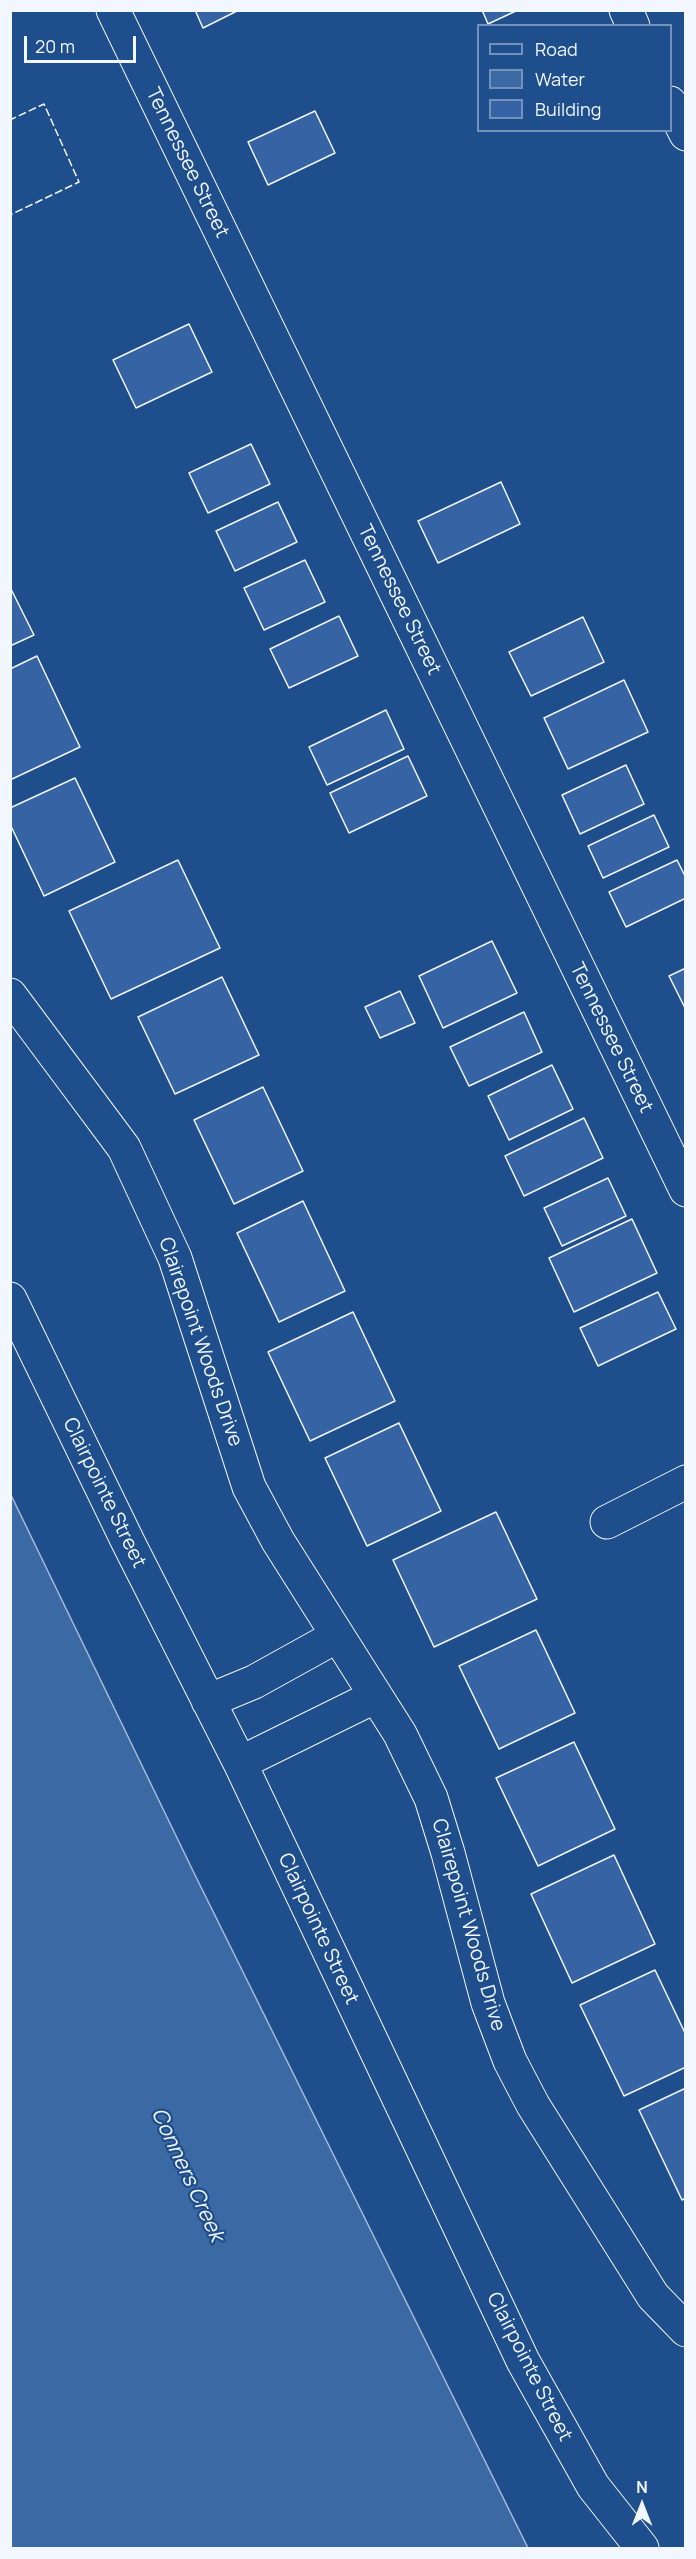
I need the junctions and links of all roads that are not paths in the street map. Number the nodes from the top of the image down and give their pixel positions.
1 (113, 10) edge
2 (626, 10) edge
3 (632, 24) edge
4 (672, 107) edge
5 (686, 134) edge
6 (10, 995) edge
7 (686, 1190) edge
8 (10, 1299) edge
9 (686, 1482) edge
10 (607, 1522) dead end
11 (337, 1636) junction
12 (374, 1697) junction
13 (208, 1701) junction
14 (240, 1763) junction
15 (686, 2330) edge
16 (642, 2548) edge

1 - 7 street, Tennessee Street
2 - 3 street
4 - 5 street
6 - 11 street, Clairepoint Woods Drive
8 - 13 street, Clairpointe Street
9 - 10 street
11 - 12 street, Clairepoint Woods Drive
11 - 13 street
12 - 14 street
12 - 15 street, Clairepoint Woods Drive
13 - 14 street, Clairpointe Street
14 - 16 street, Clairpointe Street

